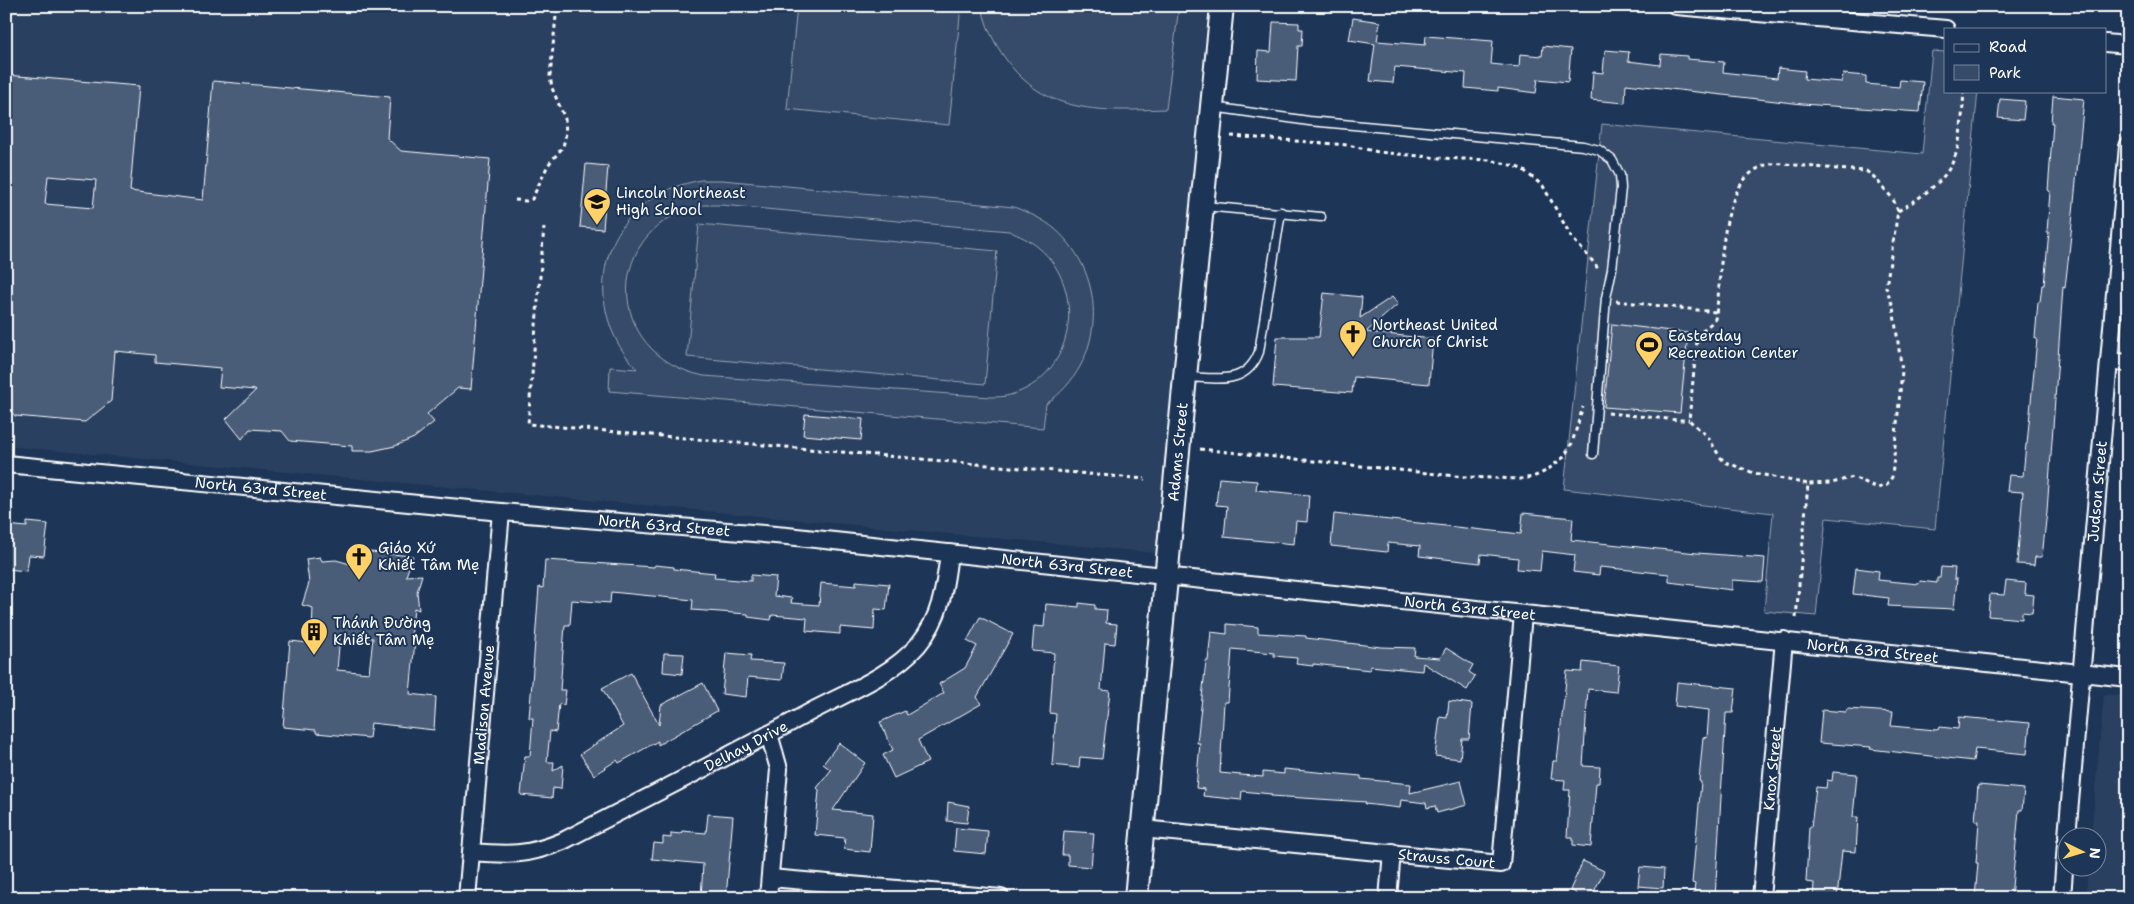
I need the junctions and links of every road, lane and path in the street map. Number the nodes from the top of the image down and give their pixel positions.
1 (557, 6) edge
2 (1222, 6) edge
3 (1676, 6) edge
4 (1838, 13) edge
5 (1944, 29) edge
6 (2106, 43) edge
7 (2128, 45) edge
8 (1964, 92) edge
9 (1212, 107) junction
10 (1232, 136) dead end
11 (2128, 146) edge
12 (515, 200) dead end
13 (1202, 205) junction
14 (1898, 211) junction
15 (1281, 212) junction
16 (1322, 217) dead end
17 (544, 227) dead end
18 (1599, 274) dead end
19 (1606, 300) junction
20 (1716, 312) junction
21 (2109, 361) junction
22 (2128, 363) edge
23 (1185, 376) junction
24 (1584, 399) dead end
25 (1597, 412) junction
26 (1689, 420) junction
27 (1200, 449) dead end
28 (1593, 454) dead end
29 (6, 464) edge
30 (1145, 479) dead end
31 (1808, 484) junction
32 (501, 512) junction
33 (949, 553) junction
34 (1166, 575) junction
35 (1523, 614) junction
36 (1796, 618) dead end
37 (1784, 640) junction
38 (2082, 673) junction
39 (2128, 678) edge
40 (769, 734) junction
41 (2068, 826) edge
42 (1142, 829) junction
43 (471, 852) junction
44 (1392, 852) junction
45 (2064, 876) edge
46 (770, 878) junction
47 (467, 898) edge
48 (768, 898) edge
49 (1001, 898) edge
50 (1136, 898) edge
51 (1388, 898) edge
52 (1761, 898) edge
53 (2062, 898) edge

1 - 12 path
2 - 9 main road, Adams Street
3 - 4 street
4 - 5 street
6 - 7 street
8 - 14 path
9 - 13 main road, Adams Street
9 - 19 lane
10 - 18 path
11 - 21 street, Judson Street
13 - 15 lane
13 - 23 main road, Adams Street
14 - 20 path
14 - 31 path
15 - 16 lane
15 - 23 lane
17 - 30 path
19 - 20 path
19 - 25 lane
20 - 26 path
21 - 22 street
21 - 38 street, Judson Street
23 - 34 main road, Adams Street
24 - 27 path
25 - 26 path
25 - 28 lane
26 - 31 path
29 - 32 street, North 63rd Street
31 - 36 path
32 - 33 street, North 63rd Street
32 - 43 street, Madison Avenue
33 - 34 street, North 63rd Street
33 - 40 street, Delhay Drive
34 - 35 street, North 63rd Street
34 - 42 main road, Adams Street
35 - 37 street, North 63rd Street
35 - 44 street, Strauss Court
37 - 38 street, North 63rd Street
37 - 52 street, Knox Street
38 - 39 street, North 63rd Street
38 - 41 street, Judson Street
40 - 43 street, Delhay Drive
40 - 46 street
42 - 44 street, Strauss Court
42 - 50 main road, Adams Street
43 - 47 street, Madison Avenue
44 - 51 street
45 - 53 street
46 - 48 street
46 - 49 street

